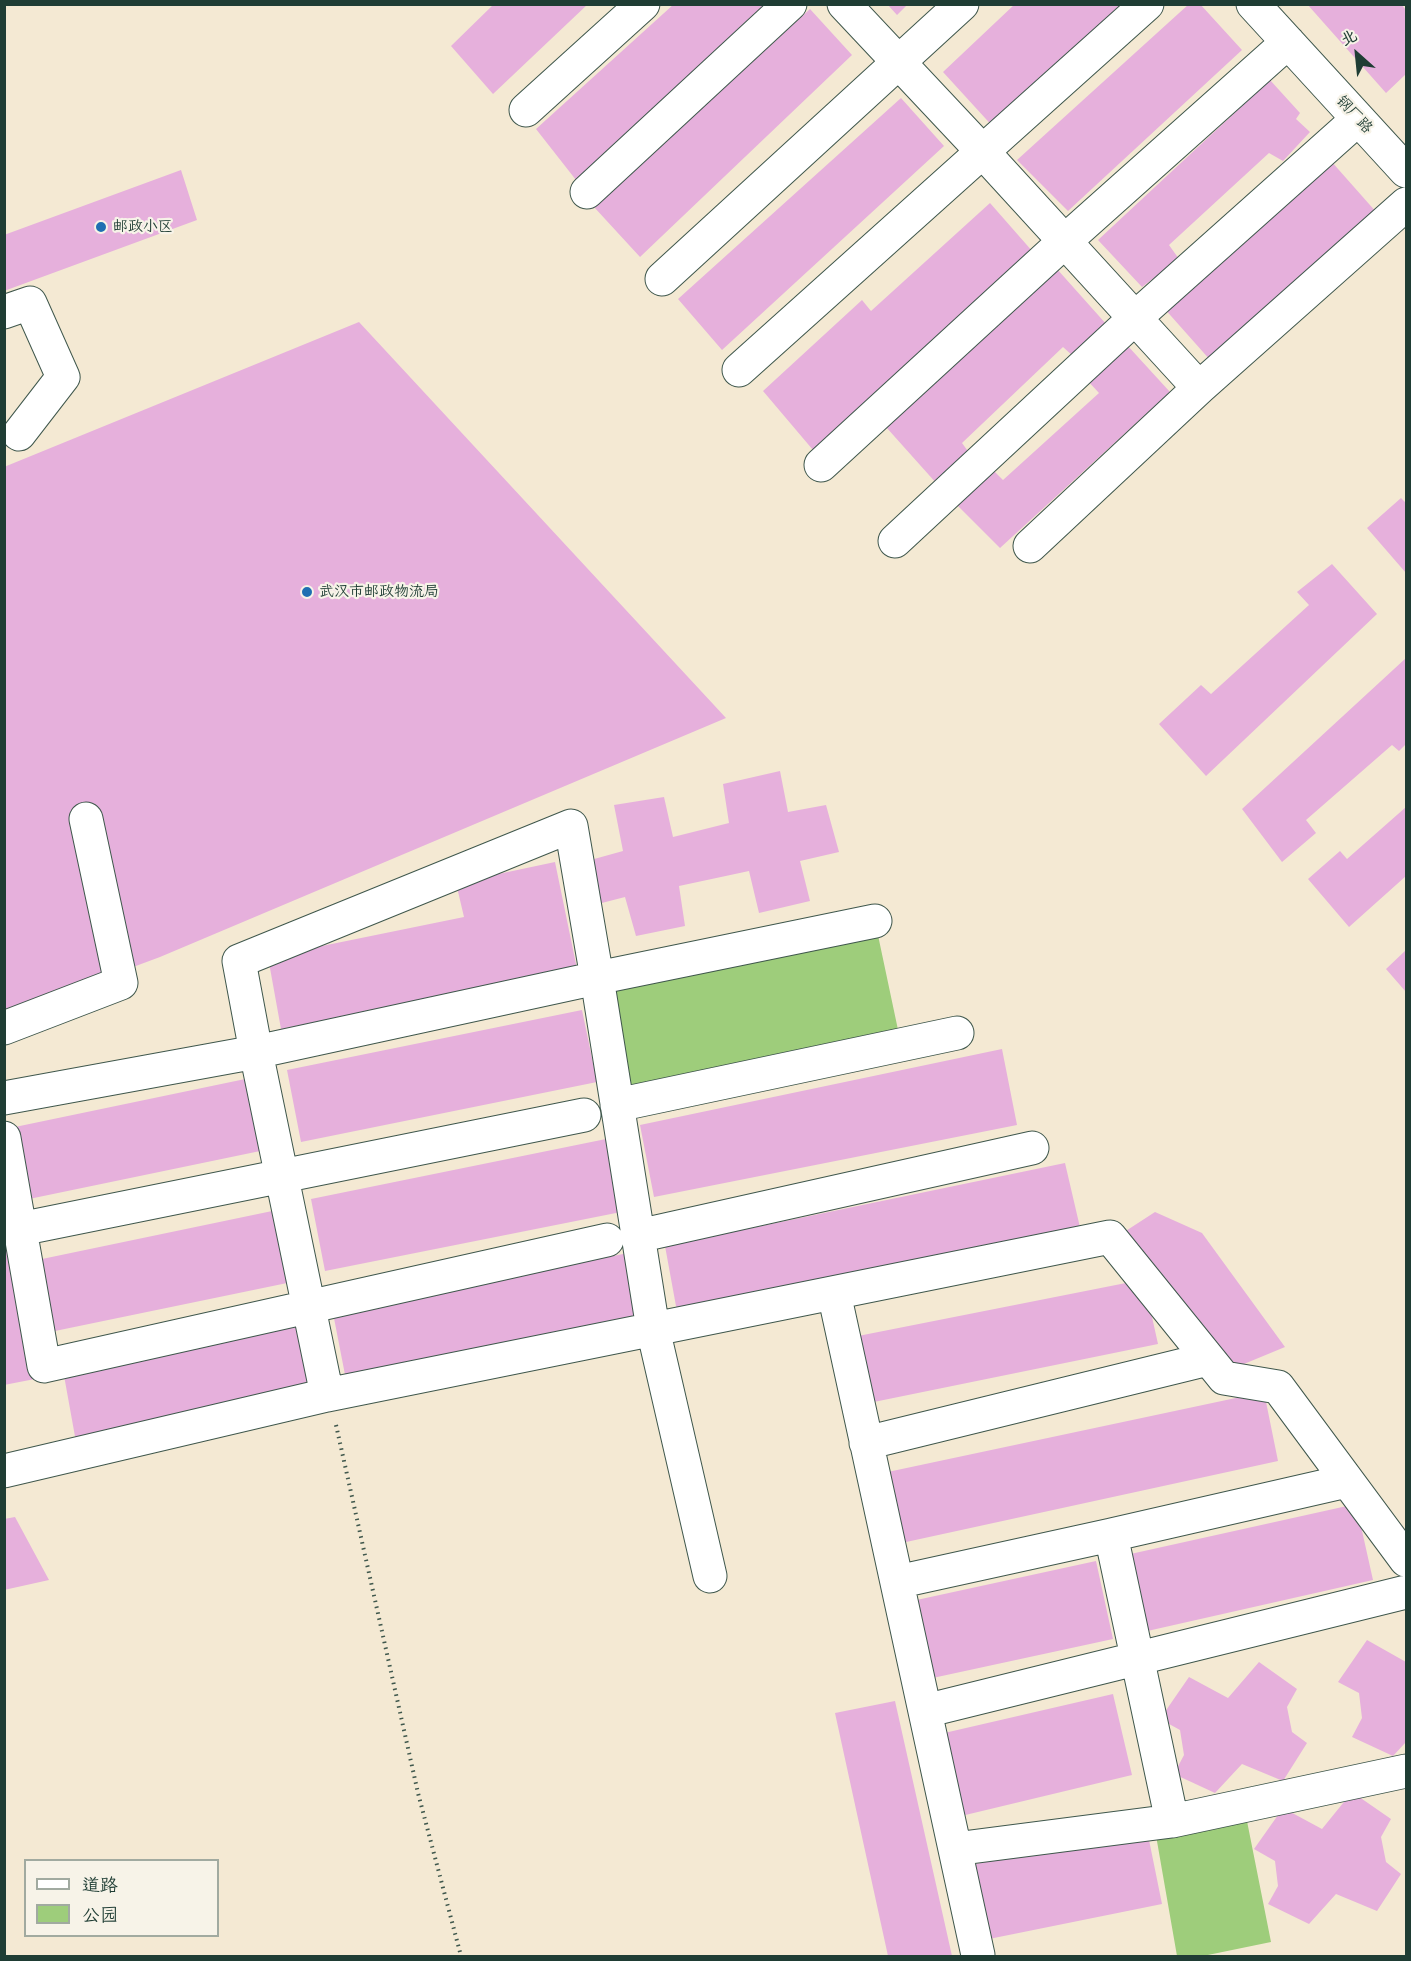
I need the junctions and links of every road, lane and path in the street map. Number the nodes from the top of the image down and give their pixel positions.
1 (644, 4) edge
2 (790, 4) edge
3 (844, 4) edge
4 (962, 4) edge
5 (1147, 4) edge
6 (1253, 4) edge
7 (1288, 42) junction
8 (899, 63) junction
9 (526, 111) dead end
10 (1358, 119) junction
11 (983, 152) junction
12 (1407, 171) edge
13 (587, 192) dead end
14 (1407, 204) edge
15 (1065, 241) junction
16 (662, 279) dead end
17 (4, 312) edge
18 (1135, 318) junction
19 (739, 370) dead end
20 (1199, 388) junction
21 (19, 434) dead end
22 (821, 465) dead end
23 (895, 541) dead end
24 (1030, 546) dead end
25 (86, 819) dead end
26 (875, 921) dead end
27 (597, 978) junction
28 (4, 1028) edge
29 (957, 1032) dead end
30 (256, 1052) junction
31 (4, 1098) edge
32 (617, 1105) junction
33 (584, 1115) dead end
34 (4, 1137) edge
35 (1032, 1148) dead end
36 (282, 1178) junction
37 (20, 1229) junction
38 (638, 1236) junction
39 (607, 1240) dead end
40 (834, 1293) junction
41 (309, 1308) junction
42 (653, 1329) junction
43 (1208, 1359) junction
44 (327, 1395) junction
45 (866, 1443) junction
46 (4, 1471) edge
47 (1347, 1480) junction
48 (1111, 1535) junction
49 (1407, 1560) edge
50 (710, 1576) dead end
51 (897, 1582) junction
52 (1407, 1592) edge
53 (1137, 1659) junction
54 (925, 1711) junction
55 (1407, 1771) edge
56 (1172, 1821) junction
57 (955, 1849) junction
58 (978, 1955) dead end
59 (461, 1956) edge

1 - 9 street
2 - 13 street
3 - 8 street
4 - 8 street
5 - 11 street
6 - 7 street, 钢厂路
7 - 10 street, 钢厂路
7 - 15 street
8 - 11 street
8 - 16 street
10 - 12 street, 钢厂路
10 - 18 street
11 - 15 street
11 - 19 street
14 - 20 street
15 - 18 street
15 - 22 street
17 - 21 street
18 - 20 street
18 - 23 street
20 - 24 street
25 - 28 street
26 - 27 street
27 - 30 street
27 - 30 street
27 - 32 street
29 - 32 street
30 - 31 street
30 - 36 street
32 - 38 street
33 - 36 street
34 - 37 street
35 - 38 street
36 - 37 street
36 - 41 street
37 - 41 street
38 - 42 street
39 - 41 street
40 - 42 street
40 - 43 street
40 - 45 street
41 - 44 street
42 - 44 street
42 - 50 street
43 - 45 street
43 - 47 street
44 - 46 street
44 - 59 path
45 - 51 street
47 - 48 street
47 - 49 street
48 - 51 street
48 - 53 street
51 - 54 street
52 - 53 street
53 - 54 street
53 - 56 street
54 - 57 street
55 - 56 street
56 - 57 street
57 - 58 street

